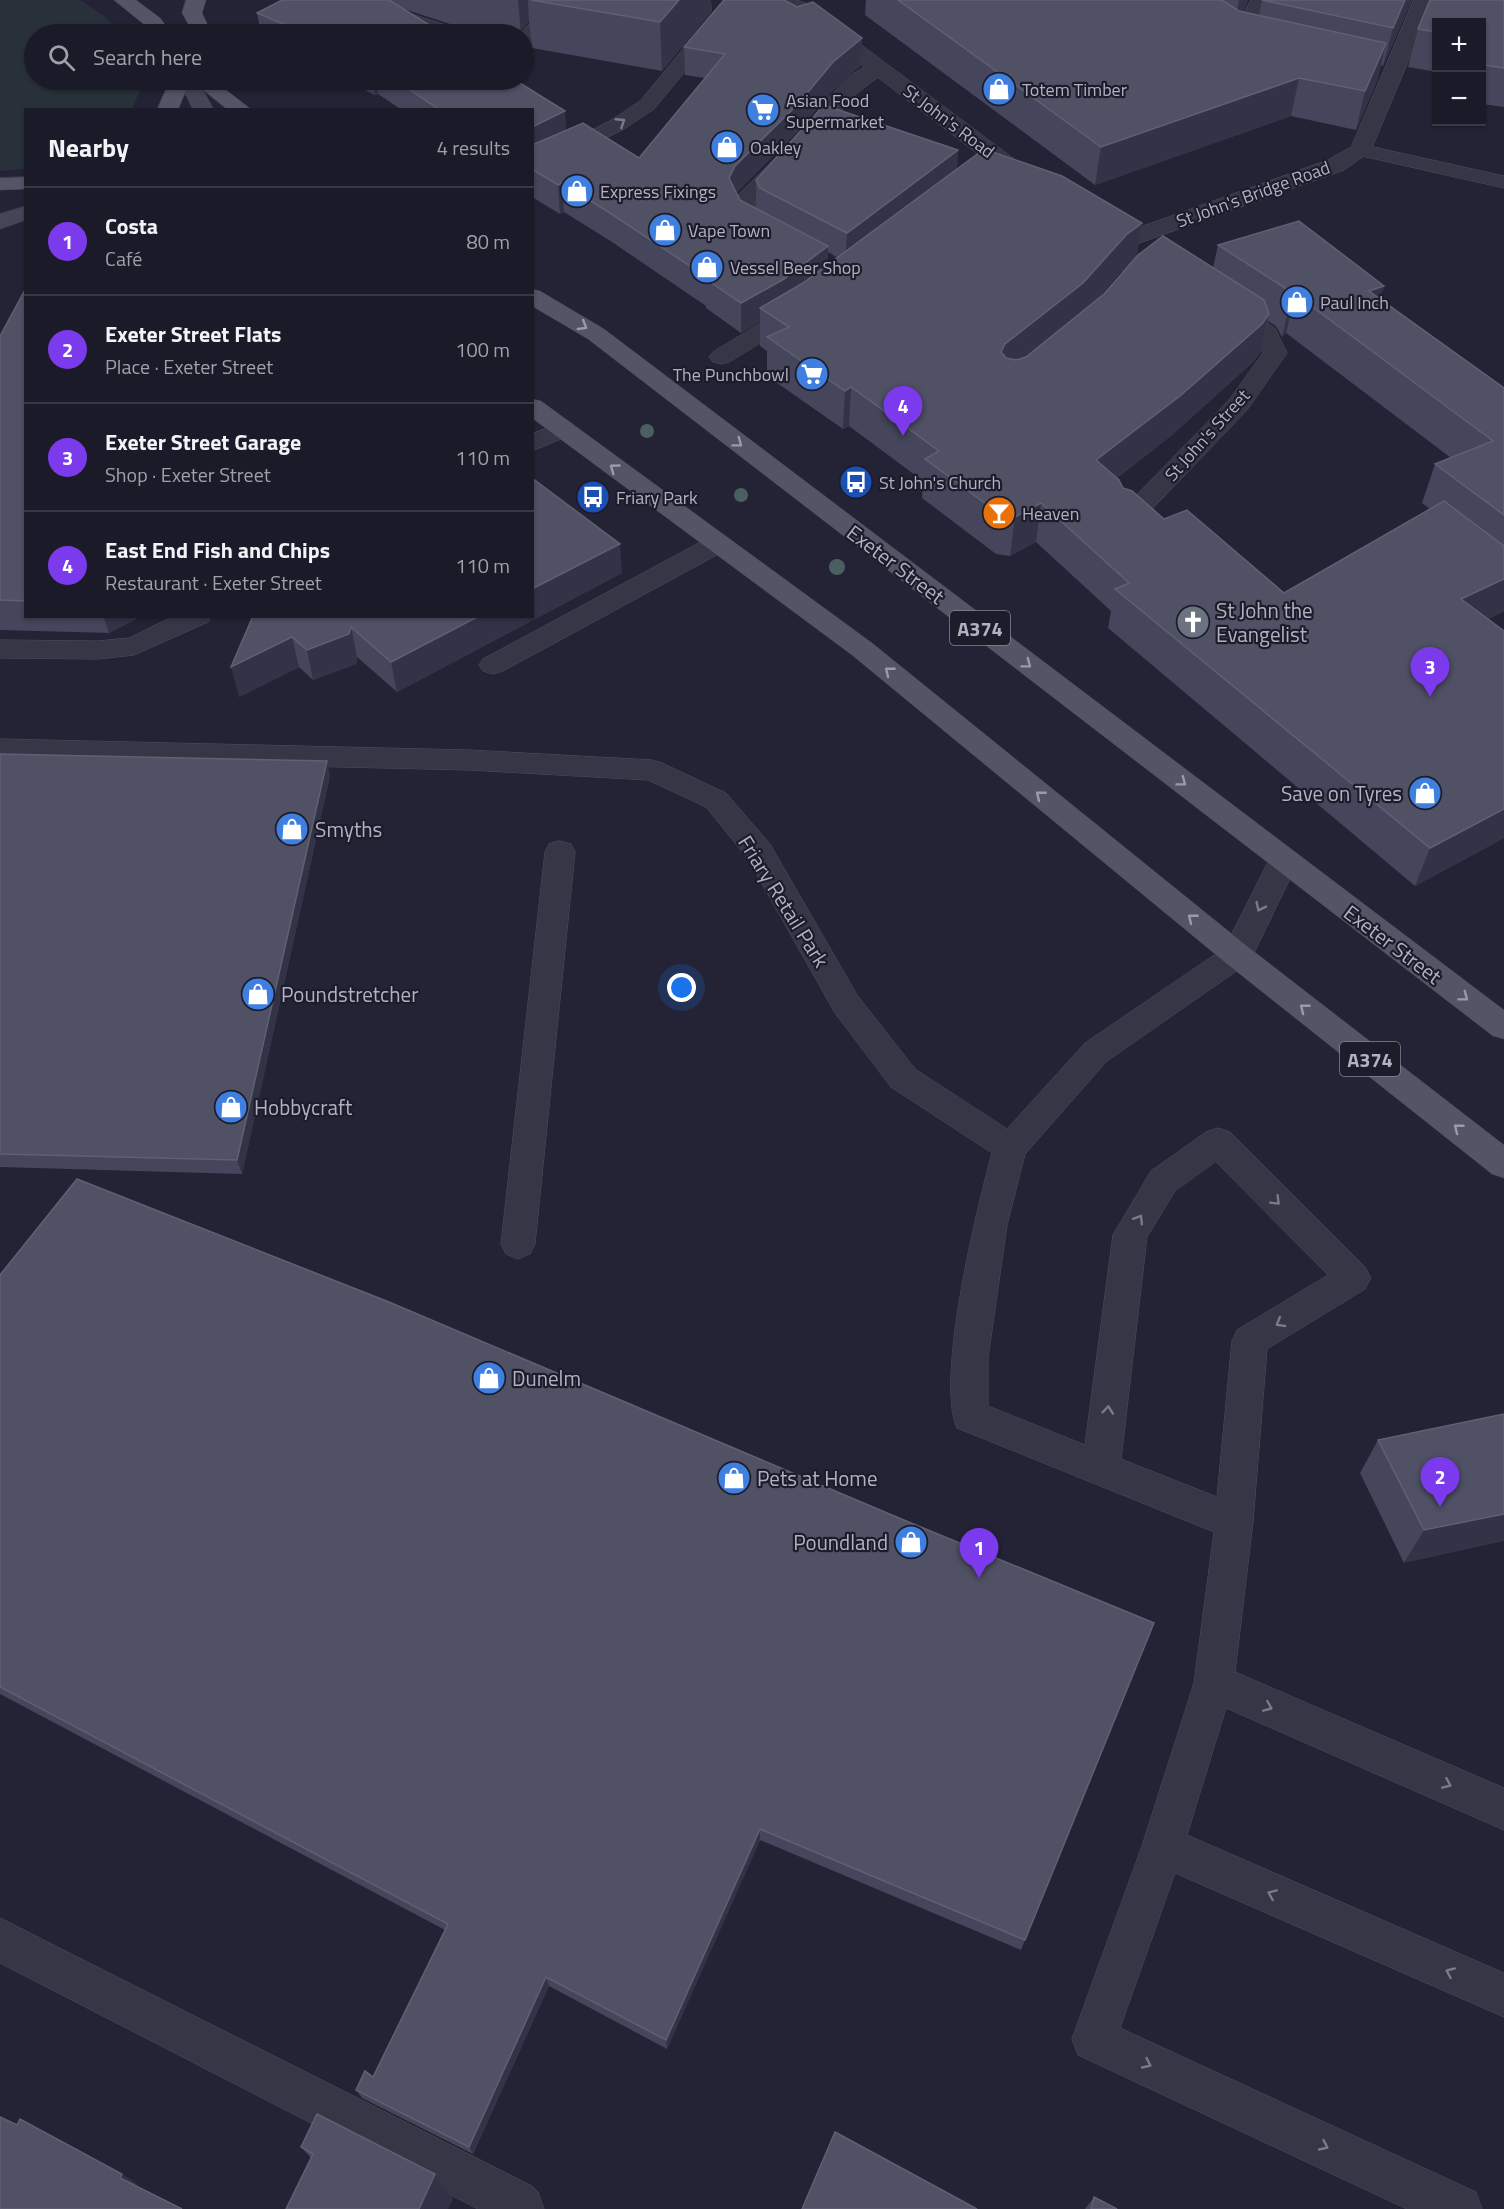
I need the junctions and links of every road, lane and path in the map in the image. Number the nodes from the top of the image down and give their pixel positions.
1 (124, 0) edge
2 (196, 0) edge
3 (347, 0) edge
4 (563, 0) edge
5 (734, 0) edge
6 (776, 0) edge
7 (1261, 0) edge
8 (1424, 0) edge
9 (159, 21) edge
10 (198, 24) edge
11 (423, 24) edge
12 (1219, 30) edge
13 (534, 31) edge
14 (1239, 42) junction
15 (1271, 50) edge
16 (878, 68) junction
17 (1370, 71) edge
18 (1392, 76) junction
19 (176, 90) edge
20 (192, 90) edge
21 (215, 90) edge
22 (242, 90) edge
23 (168, 108) edge
24 (203, 108) edge
25 (239, 108) edge
26 (257, 108) edge
27 (1360, 150) junction
28 (534, 168) edge
29 (1504, 182) edge
30 (24, 183) edge
31 (0, 184) edge
32 (1048, 190) edge
33 (24, 213) edge
34 (0, 222) edge
35 (1106, 227) edge
36 (1126, 240) junction
37 (789, 243) edge
38 (1144, 254) edge
39 (820, 295) edge
40 (534, 297) edge
41 (1210, 297) edge
42 (721, 357) dead end
43 (534, 407) edge
44 (564, 429) junction
45 (534, 443) edge
46 (1127, 520) edge
47 (717, 544) junction
48 (194, 618) edge
49 (0, 649) edge
50 (493, 665) dead end
51 (0, 749) edge
52 (560, 852) dead end
53 (1284, 860) junction
54 (1237, 955) junction
55 (1504, 1027) edge
56 (1010, 1148) junction
57 (1504, 1164) edge
58 (518, 1244) dead end
59 (1101, 1468) junction
60 (1234, 1522) junction
61 (1214, 1683) junction
62 (1504, 1809) edge
63 (1163, 1846) junction
64 (0, 1940) edge
65 (1504, 1995) edge
66 (521, 2209) edge
67 (1460, 2209) edge

1 - 9 main road
2 - 10 main road
3 - 11 street
4 - 13 street
28 -> 5 street
6 - 16 street, St John's Road
7 - 14 street
8 - 18 street
12 - 14 street
14 - 15 street
16 - 32 street, St John's Road
16 - 37 street
17 - 18 street
18 - 27 street
19 - 23 main road
20 - 24 main road
21 - 25 main road
22 - 26 main road
27 - 29 street
27 - 36 street, St John's Bridge Road
30 - 31 main road
33 - 34 main road
35 - 36 street
36 - 38 street
39 - 42 street
40 -> 53 main road, Exeter Street / A374
41 - 46 street, St John's Street
43 - 44 main road, A374
44 - 45 street
47 -> 44 main road, A374
47 - 50 street
54 -> 47 main road, A374
48 - 49 street
51 - 56 street, Friary Retail Park
52 - 58 street
53 -> 54 street
53 -> 55 main road, Exeter Street / A374
54 - 56 street
57 -> 54 main road, A374
56 - 59 street
59 - 60 street
59 -> 60 street
60 - 61 street
61 -> 62 street
61 - 63 street
65 -> 63 street
63 -> 67 street
64 - 66 street

